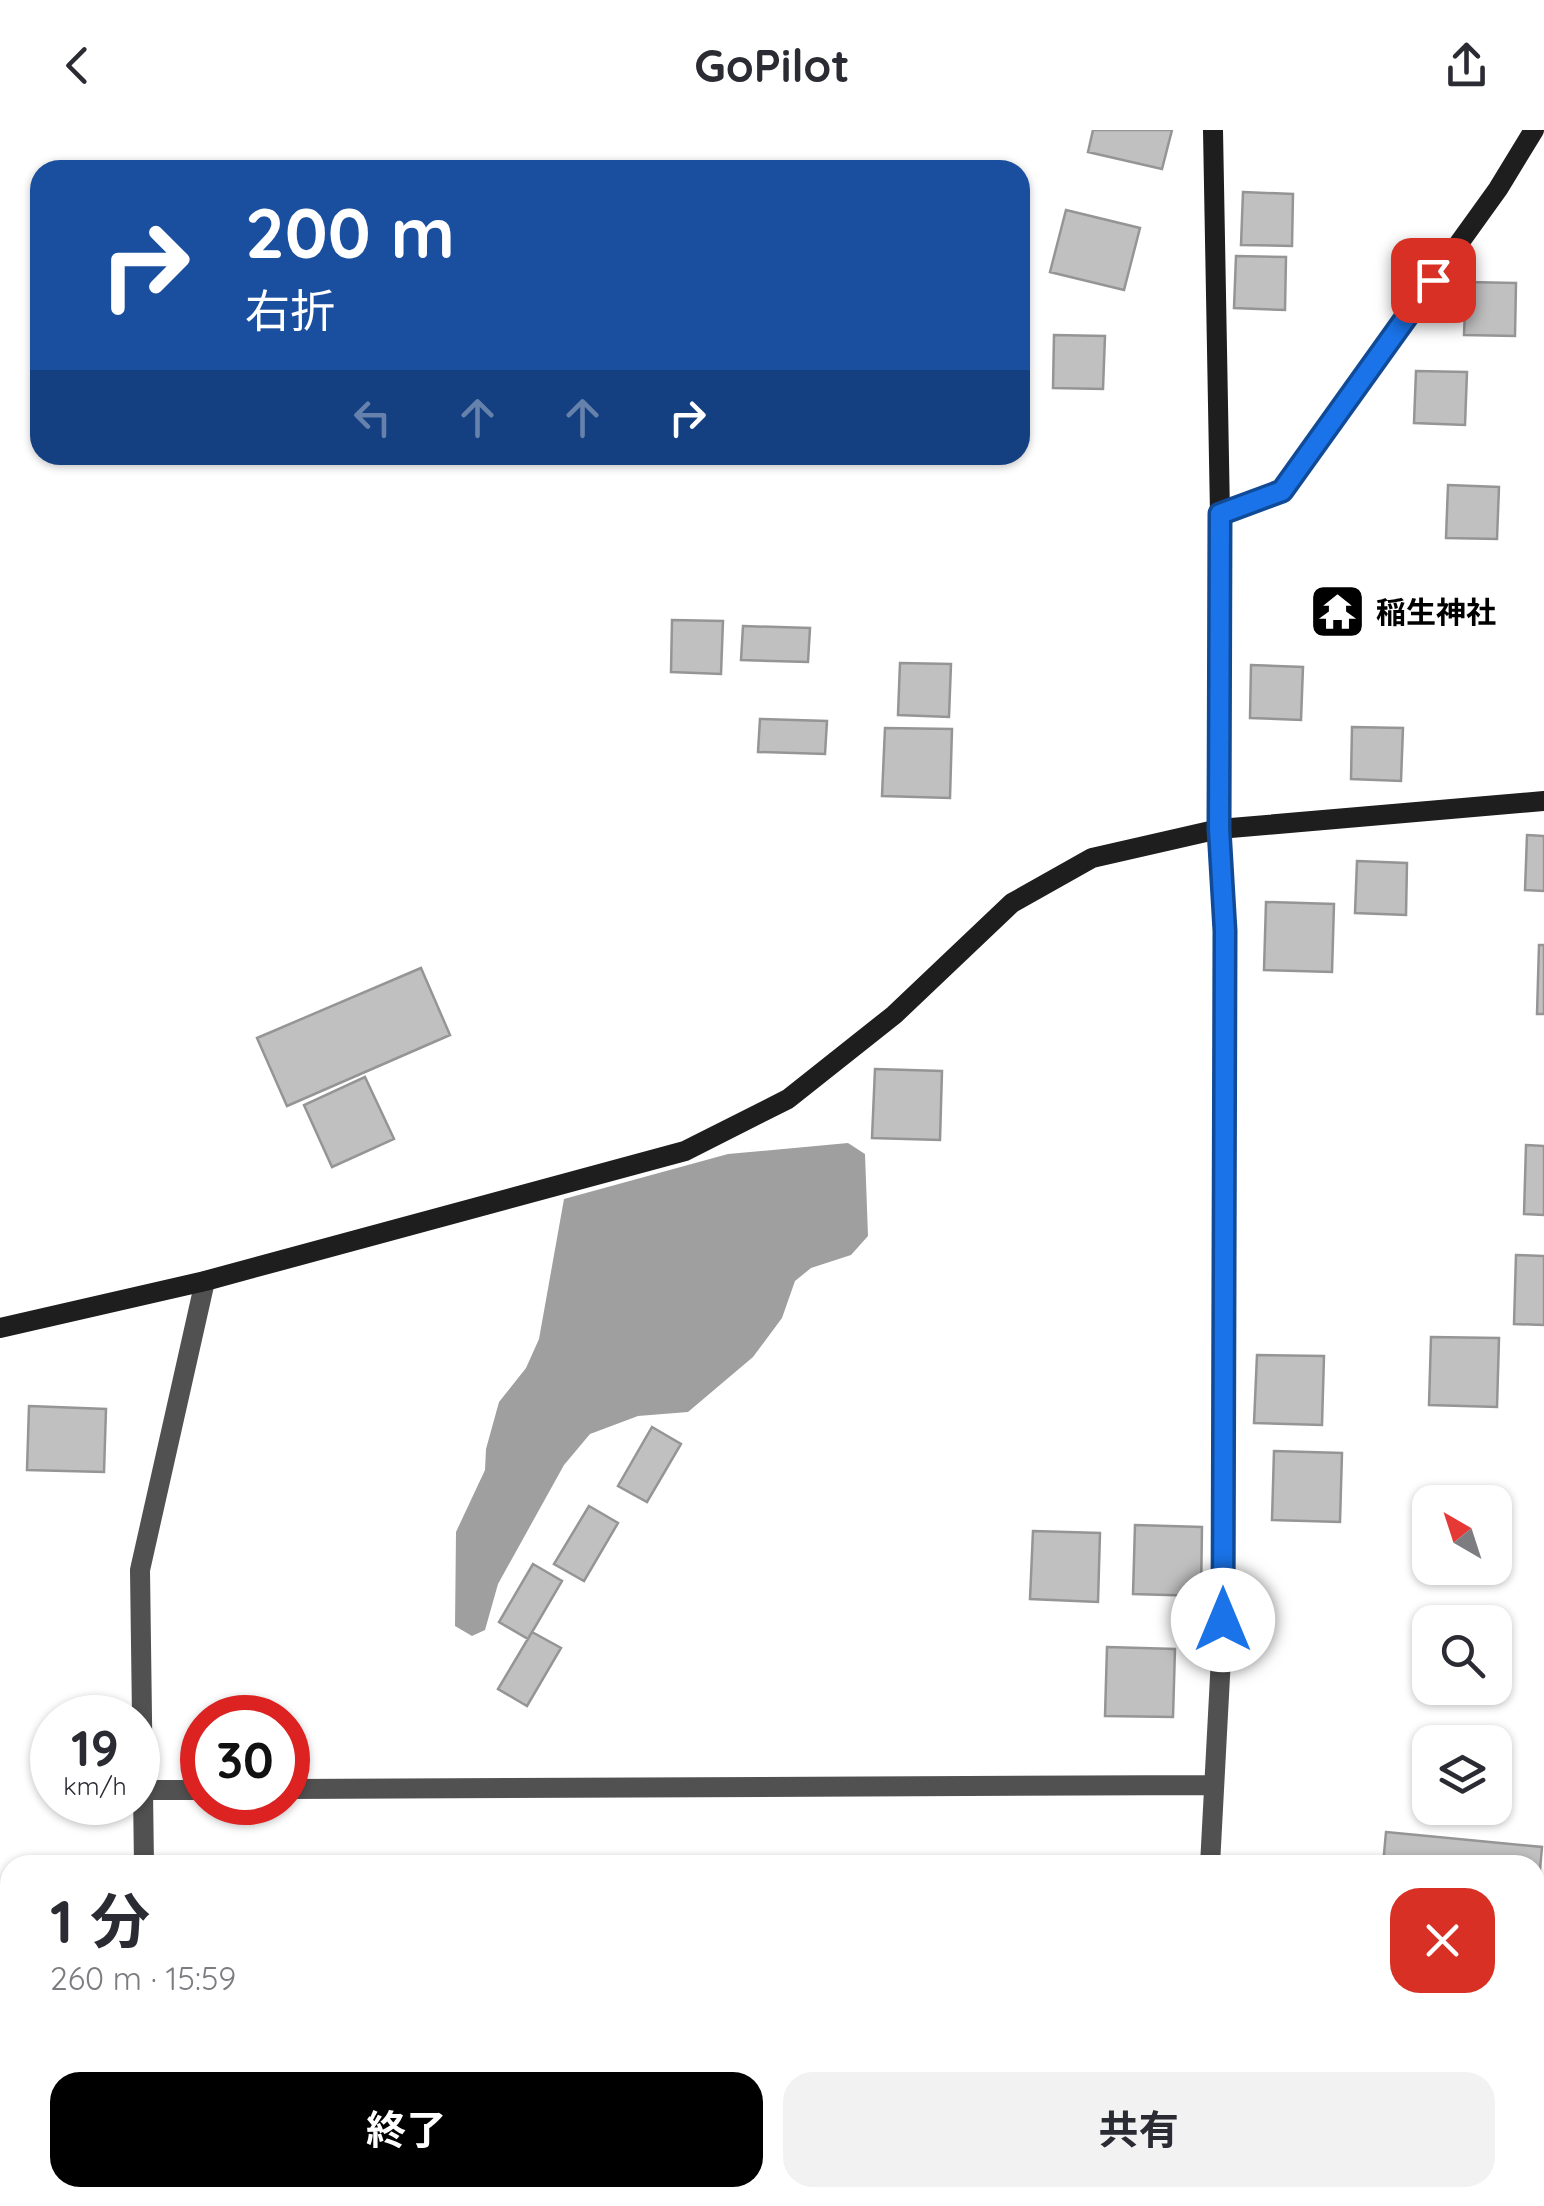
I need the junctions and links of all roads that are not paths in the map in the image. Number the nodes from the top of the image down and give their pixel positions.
1 (1213, 130) edge
2 (1534, 130) edge
3 (1220, 514) junction
4 (1544, 801) edge
5 (1219, 829) junction
6 (205, 1281) junction
7 (0, 1328) edge
8 (142, 1695) edge
9 (1212, 1785) junction
10 (310, 1789) edge
11 (143, 1825) edge
12 (144, 1855) edge
13 (1210, 1855) edge

1 - 3 street
2 - 3 street
3 - 5 street
4 - 5 street
5 - 6 street
5 - 9 street
6 - 7 street
6 - 8 street
9 - 10 street
9 - 13 street
11 - 12 street

